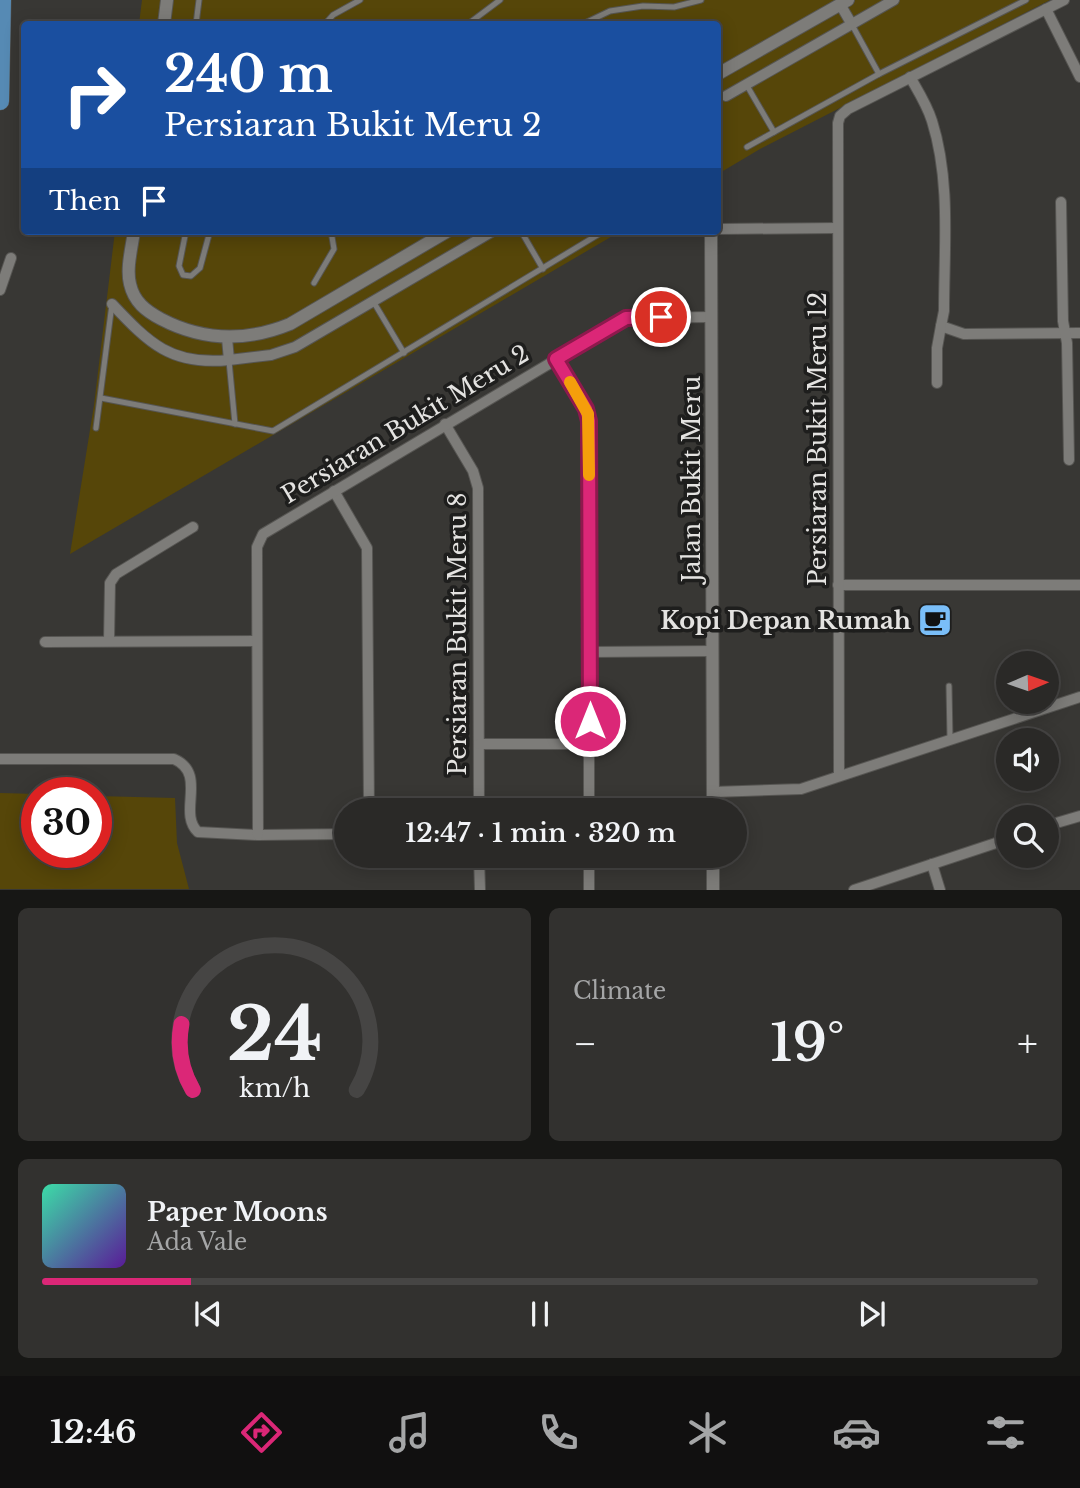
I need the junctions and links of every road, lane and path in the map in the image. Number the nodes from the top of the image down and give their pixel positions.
1 (2, 0) edge
2 (167, 0) edge
3 (199, 0) edge
4 (360, 0) edge
5 (500, 0) edge
6 (701, 0) edge
7 (894, 0) edge
8 (1064, 0) edge
9 (1023, 1) edge
10 (844, 2) edge
11 (1046, 9) junction
12 (164, 21) edge
13 (196, 21) edge
14 (328, 21) edge
15 (472, 21) edge
16 (589, 21) edge
17 (851, 23) junction
18 (721, 72) edge
19 (879, 74) junction
20 (910, 77) junction
21 (1080, 77) edge
22 (746, 84) junction
23 (726, 96) dead end
24 (0, 101) edge
25 (774, 132) junction
26 (747, 147) dead end
27 (1061, 202) dead end
28 (838, 228) junction
29 (721, 229) edge
30 (134, 235) edge
31 (185, 235) edge
32 (209, 235) edge
33 (332, 235) edge
34 (441, 235) edge
35 (486, 235) edge
36 (523, 235) edge
37 (598, 235) edge
38 (711, 235) edge
39 (11, 258) dead end
40 (543, 269) junction
41 (314, 283) dead end
42 (0, 290) edge
43 (373, 301) junction
44 (112, 304) joint
45 (711, 317) junction
46 (942, 326) junction
47 (1065, 333) junction
48 (1080, 333) edge
49 (227, 338) junction
50 (404, 352) junction
51 (556, 359) junction
52 (229, 360) junction
53 (937, 383) dead end
54 (101, 398) junction
55 (235, 424) junction
56 (445, 424) junction
57 (96, 428) dead end
58 (1069, 460) dead end
59 (334, 491) junction
60 (194, 527) dead end
61 (838, 585) junction
62 (1080, 585) edge
63 (109, 641) junction
64 (257, 641) junction
65 (45, 642) dead end
66 (713, 651) junction
67 (589, 652) junction
68 (949, 686) dead end
69 (1080, 697) edge
70 (950, 739) junction
71 (479, 744) junction
72 (590, 744) junction
73 (0, 759) edge
74 (839, 776) junction
75 (713, 792) junction
76 (369, 798) edge
77 (479, 798) edge
78 (589, 798) edge
79 (713, 798) edge
80 (1080, 816) edge
81 (1059, 822) edge
82 (334, 834) edge
83 (258, 835) junction
84 (996, 843) edge
85 (932, 864) junction
86 (480, 868) edge
87 (589, 868) edge
88 (713, 868) edge
89 (480, 890) edge
90 (589, 890) edge
91 (713, 890) edge
92 (854, 890) edge
93 (940, 890) edge

1 - 24 highway
2 - 12 street
3 - 13 lane
4 - 14 lane
5 - 15 lane
6 - 16 lane
7 - 17 street
8 - 11 street, Persiaran Bukit Meru 12
9 - 19 lane
10 - 17 street
10 - 18 street
11 - 20 street, Persiaran Bukit Meru 12
11 - 21 street
17 - 19 lane
17 - 22 street
19 - 25 lane
20 - 28 street, Persiaran Bukit Meru 12
20 - 46 street
22 - 23 street
22 - 25 lane
25 - 26 lane
27 - 47 street
28 - 29 street
28 - 61 street, Persiaran Bukit Meru 12
30 - 49 street
31 - 32 lane
33 - 41 lane
34 - 49 street
35 - 43 street
36 - 40 lane
37 - 40 lane
38 - 45 street, Jalan Bukit Meru
39 - 42 street
40 - 50 lane
43 - 50 lane
43 - 52 street
44 - 52 street
44 - 54 lane
45 - 51 street, Persiaran Bukit Meru 2
45 - 66 street, Jalan Bukit Meru
46 - 47 street
46 - 53 street
47 - 48 street
47 - 58 street
49 - 52 street
50 - 55 lane
51 - 56 street, Persiaran Bukit Meru 2
51 - 67 street
52 - 55 lane
54 - 55 lane
54 - 57 lane
56 - 59 street, Persiaran Bukit Meru 2
56 - 71 street, Persiaran Bukit Meru 8
59 - 64 street, Persiaran Bukit Meru 2
59 - 76 street
60 - 63 street
61 - 62 street
61 - 74 street, Persiaran Bukit Meru 12
63 - 64 street
63 - 65 street
64 - 83 street, Persiaran Bukit Meru 2
66 - 67 street
66 - 75 street, Jalan Bukit Meru
67 - 72 street
68 - 70 lane
69 - 70 street
70 - 74 street
71 - 72 street
71 - 77 street, Persiaran Bukit Meru 8
72 - 78 street
73 - 83 street
74 - 75 street
75 - 79 street, Jalan Bukit Meru
80 - 81 street
82 - 83 street
84 - 85 street
85 - 92 street
85 - 93 street
86 - 89 street
87 - 90 street
88 - 91 street

